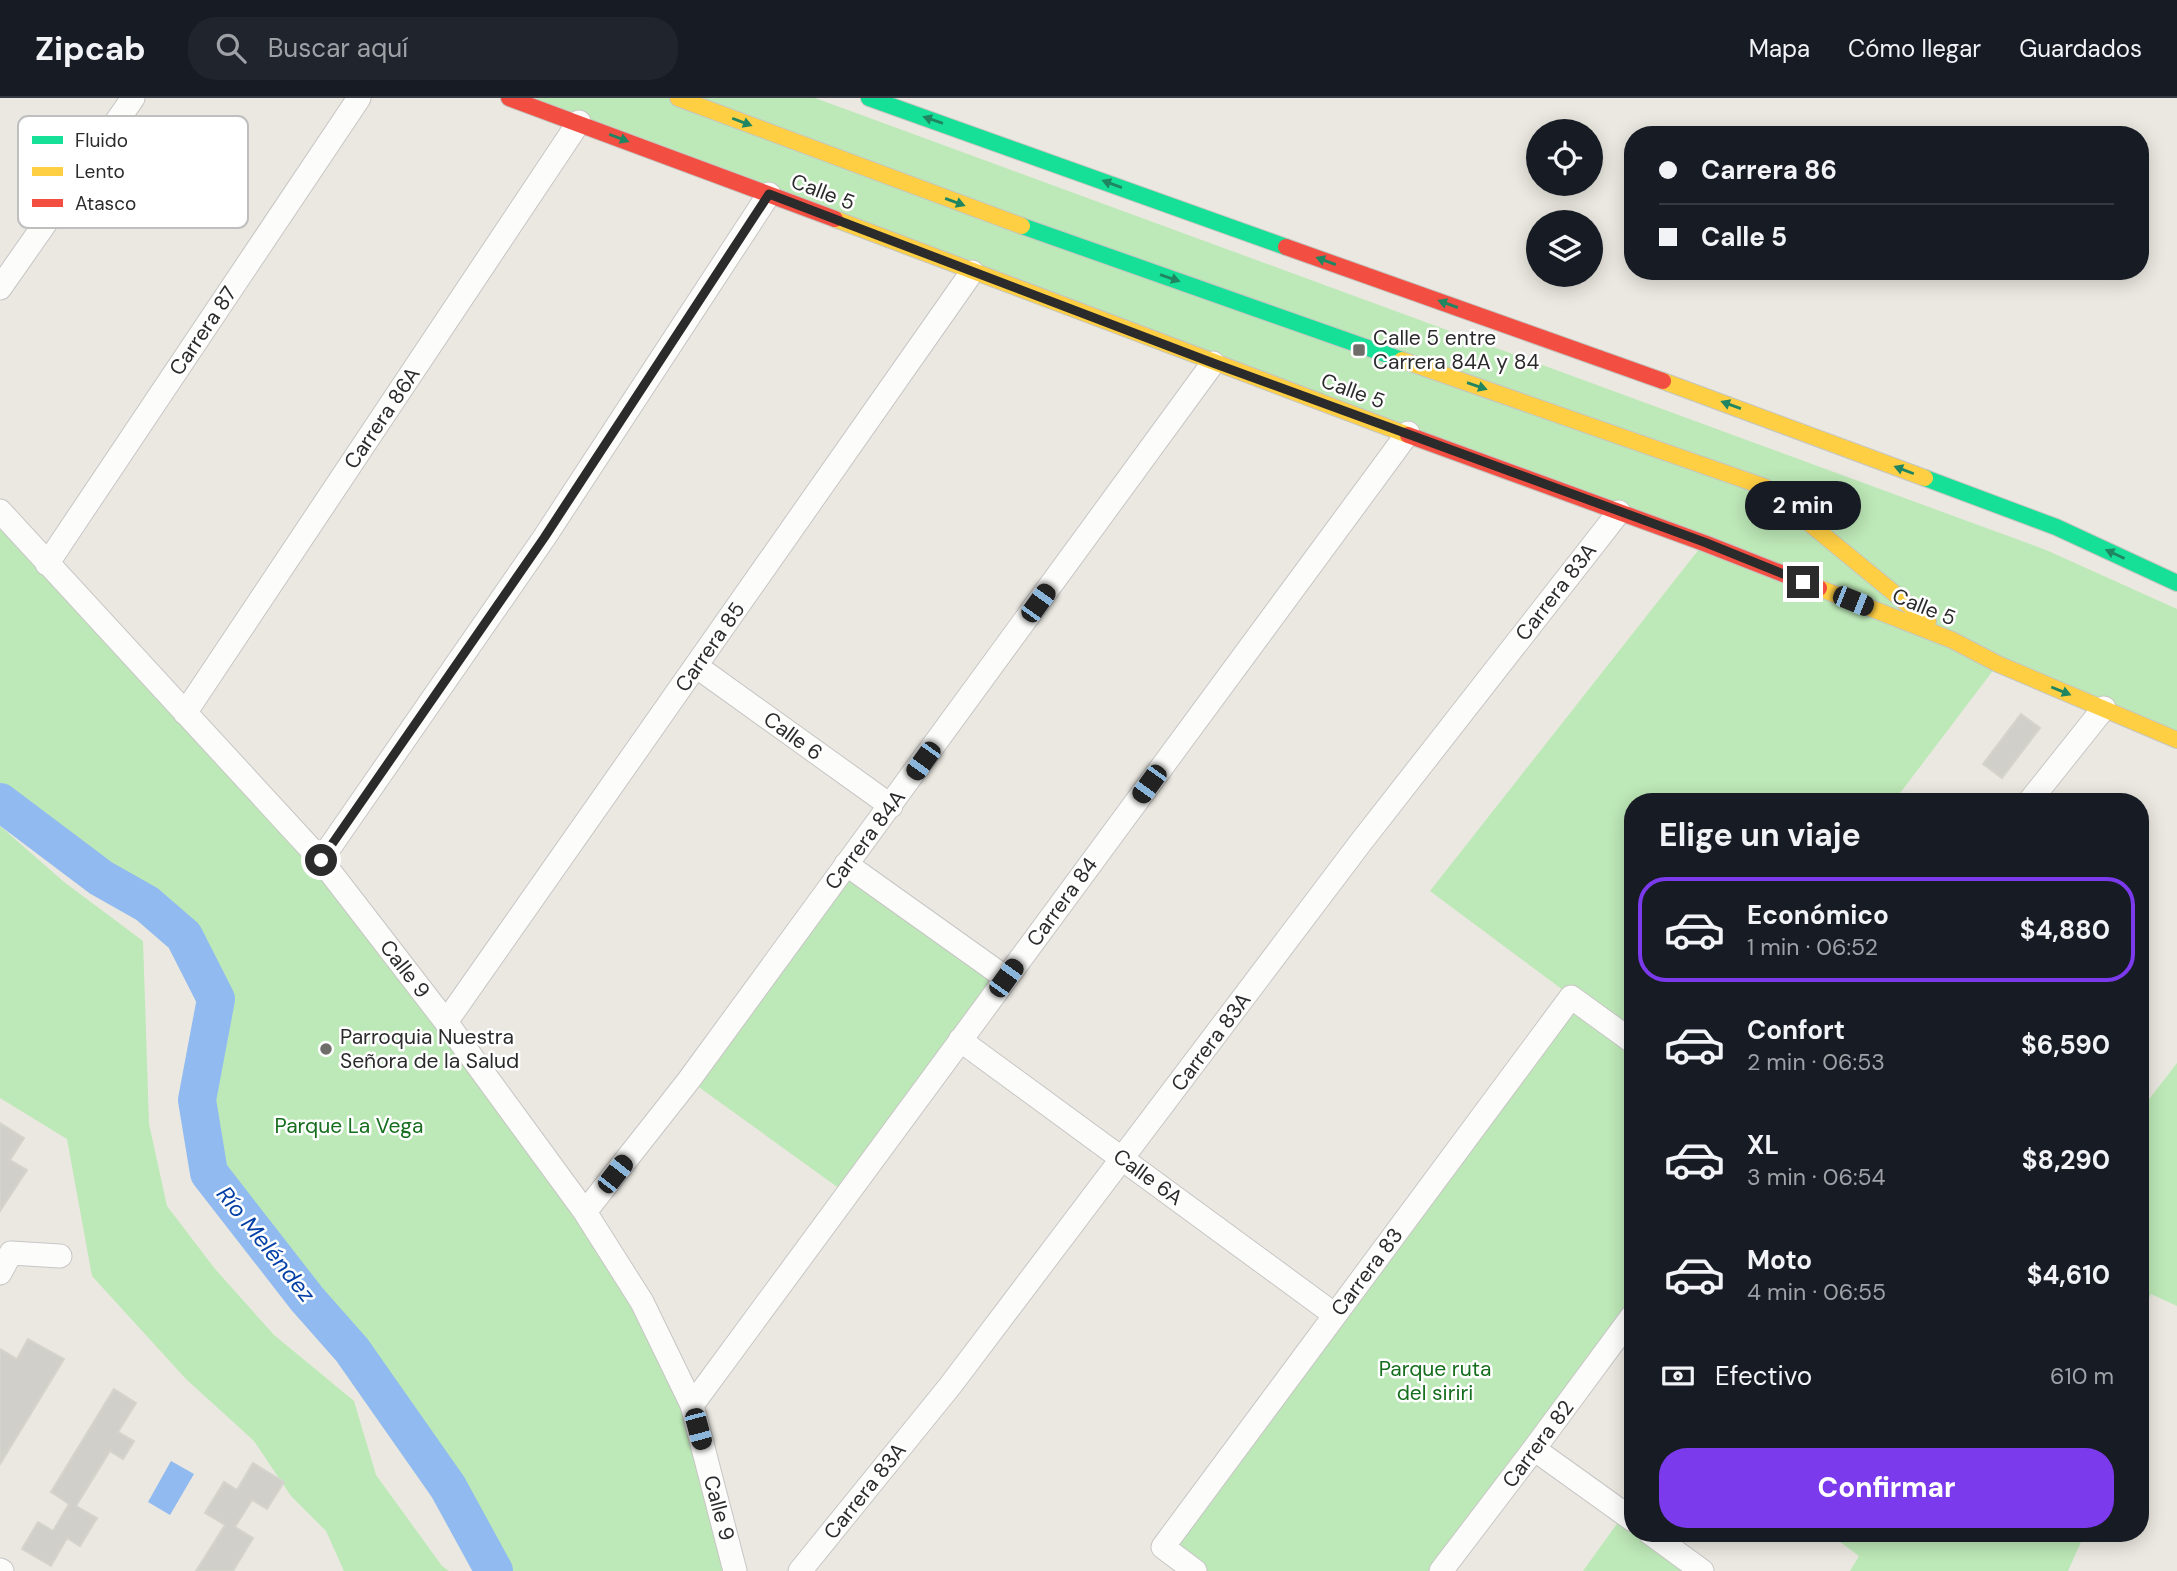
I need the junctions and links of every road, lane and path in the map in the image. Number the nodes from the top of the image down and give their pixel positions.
1 (133, 98) edge
2 (359, 98) edge
3 (509, 98) edge
4 (678, 98) edge
5 (869, 98) edge
6 (120, 116) edge
7 (579, 122) junction
8 (769, 194) junction
9 (42, 228) edge
10 (972, 272) junction
11 (0, 288) edge
12 (1213, 363) junction
13 (1408, 433) junction
14 (0, 511) edge
15 (1619, 512) junction
16 (47, 564) junction
17 (2177, 583) edge
18 (1952, 640) junction
19 (696, 666) junction
20 (2104, 708) junction
21 (185, 713) junction
22 (2177, 740) edge
23 (2036, 793) edge
24 (891, 806) junction
25 (321, 860) junction
26 (846, 864) junction
27 (1006, 978) junction
28 (446, 1022) junction
29 (1624, 1035) edge
30 (960, 1040) junction
31 (1123, 1159) junction
32 (585, 1212) junction
33 (60, 1256) dead end
34 (0, 1273) edge
35 (1335, 1315) junction
36 (1624, 1327) edge
37 (691, 1405) junction
38 (1534, 1449) junction
39 (1624, 1514) edge
40 (1662, 1542) edge
41 (736, 1571) edge
42 (800, 1571) edge
43 (1195, 1571) edge
44 (1441, 1571) edge
45 (1702, 1571) edge

1 - 6 street
2 - 16 street, Carrera 87
3 - 7 main road, Calle 5
4 -> 18 main road
17 -> 5 main road
7 -> 8 main road, Calle 5
7 - 21 street, Carrera 86A
8 - 10 main road, Calle 5
8 - 25 street
9 - 11 street
10 - 12 main road, Calle 5
10 - 19 street, Carrera 85
12 - 13 main road, Calle 5
12 - 24 street, Carrera 84A
13 - 15 main road, Calle 5
13 - 27 street, Carrera 84
14 - 16 street, Calle 9
15 - 18 main road, Calle 5
15 - 31 street, Carrera 83A
16 - 21 street, Calle 9
18 -> 20 main road, Calle 5
19 - 24 street, Calle 6
19 - 28 street, Carrera 85
20 - 22 main road, Calle 5
20 - 23 street
21 - 25 street, Calle 9
24 - 26 street, Carrera 84A
25 - 28 street, Calle 9
26 - 27 street
26 - 32 street, Carrera 84A
27 - 30 street, Carrera 84
28 - 32 street, Calle 9
29 - 35 street, Carrera 83
30 - 31 street, Calle 6A
30 - 37 street, Carrera 84
31 - 35 street, Calle 6A
31 - 42 street, Carrera 83A
32 - 37 street, Calle 9
33 - 34 street
35 - 43 street, Carrera 83
36 - 38 street, Carrera 82
37 - 41 street, Calle 9
38 - 39 street
38 - 44 street, Carrera 82
40 - 45 street

